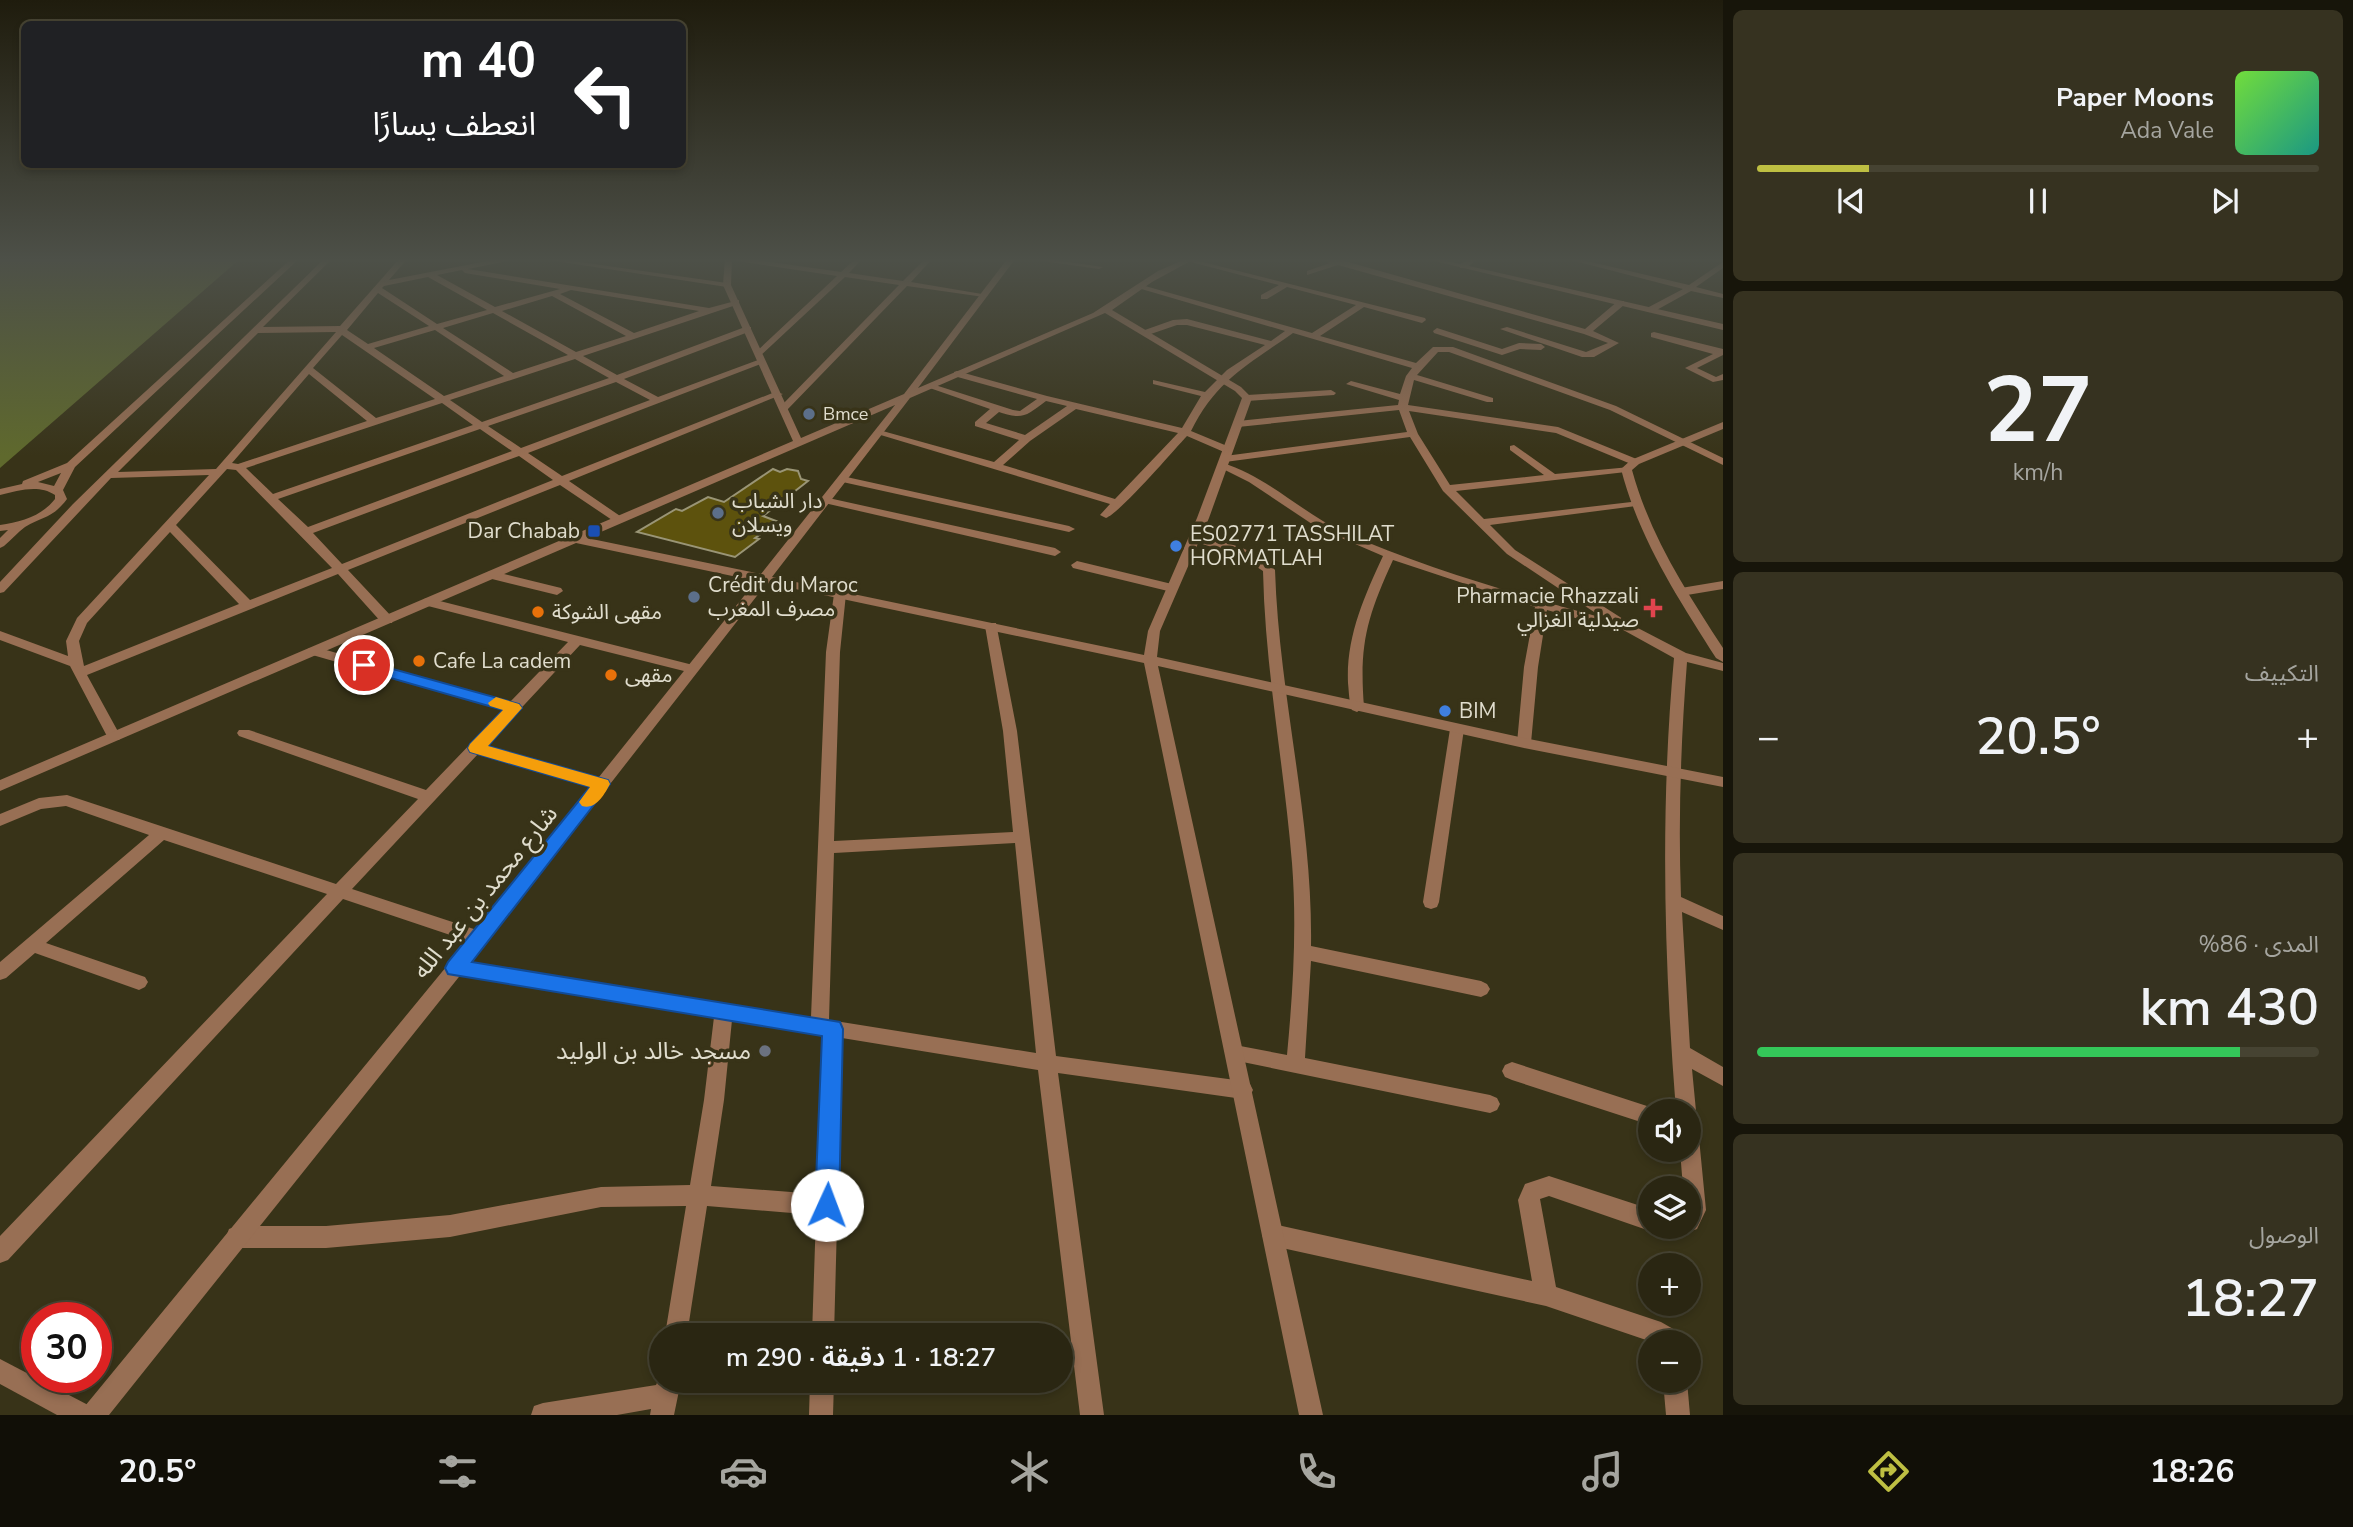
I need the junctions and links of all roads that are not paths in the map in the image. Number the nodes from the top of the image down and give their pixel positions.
1 (224, 324) edge
2 (262, 324) edge
3 (344, 324) edge
4 (428, 324) edge
5 (447, 324) edge
6 (521, 324) edge
7 (612, 324) edge
8 (667, 324) edge
9 (746, 324) edge
10 (794, 324) edge
11 (866, 324) edge
12 (962, 324) edge
13 (1073, 324) edge
14 (1130, 324) edge
15 (1170, 324) edge
16 (1196, 324) edge
17 (1272, 324) edge
18 (1334, 324) edge
19 (1559, 324) edge
20 (1596, 324) edge
21 (433, 328) junction
22 (340, 329) junction
23 (748, 329) junction
24 (1504, 329) dead end
25 (256, 330) junction
26 (1292, 330) junction
27 (1437, 331) dead end
28 (1587, 332) junction
29 (1145, 333) junction
30 (633, 335) junction
31 (1654, 335) dead end
32 (1314, 337) junction
33 (1273, 344) junction
34 (368, 347) junction
35 (1560, 349) junction
36 (1722, 352) edge
37 (576, 355) junction
38 (760, 358) junction
39 (307, 368) junction
40 (1413, 371) junction
41 (957, 374) junction
42 (510, 376) junction
43 (620, 377) junction
44 (1220, 378) junction
45 (1721, 380) edge
46 (1156, 382) dead end
47 (1351, 384) dead end
48 (929, 386) junction
49 (1331, 393) dead end
50 (778, 394) junction
51 (908, 395) junction
52 (1207, 395) junction
53 (1044, 398) junction
54 (1247, 398) junction
55 (444, 399) junction
56 (1490, 400) dead end
57 (658, 401) junction
58 (1403, 402) junction
59 (1074, 405) junction
60 (784, 408) junction
61 (996, 409) junction
62 (374, 422) junction
63 (1238, 424) junction
64 (481, 425) junction
65 (1723, 425) edge
66 (1185, 432) junction
67 (879, 433) junction
68 (1413, 434) junction
69 (1027, 439) junction
70 (1683, 441) junction
71 (798, 442) junction
72 (1514, 448) dead end
73 (521, 452) junction
74 (1225, 458) junction
75 (1723, 462) edge
76 (71, 465) junction
77 (996, 466) junction
78 (1630, 466) junction
79 (239, 467) junction
80 (222, 469) junction
81 (108, 475) junction
82 (1553, 477) junction
83 (842, 479) junction
84 (562, 482) junction
85 (16, 488) junction
86 (1447, 489) junction
87 (57, 490) junction
88 (0, 492) edge
89 (271, 498) junction
90 (824, 500) junction
91 (1118, 503) junction
92 (1636, 503) junction
93 (1106, 515) dead end
94 (619, 520) junction
95 (1482, 523) junction
96 (23, 524) junction
97 (170, 525) junction
98 (0, 528) edge
99 (1069, 529) dead end
100 (306, 532) junction
101 (1194, 538) junction
102 (575, 539) junction
103 (0, 544) edge
104 (1055, 552) dead end
105 (1389, 555) junction
106 (1077, 565) dead end
107 (341, 569) junction
108 (492, 575) junction
109 (762, 579) junction
110 (1723, 585) edge
111 (1172, 588) junction
112 (0, 589) edge
113 (557, 591) dead end
114 (1681, 592) junction
115 (841, 594) junction
116 (428, 602) junction
117 (1542, 604) junction
118 (248, 606) junction
119 (387, 620) junction
120 (991, 626) junction
121 (1629, 629) junction
122 (0, 635) edge
123 (577, 640) junction
124 (314, 651) junction
125 (1681, 656) junction
126 (1723, 658) edge
127 (1150, 660) junction
128 (1723, 667) edge
129 (78, 668) junction
130 (692, 669) junction
131 (1276, 687) junction
132 (1357, 707) junction
133 (514, 708) junction
134 (1457, 729) junction
135 (244, 733) dead end
136 (114, 737) junction
137 (1524, 743) junction
138 (476, 748) junction
139 (1672, 772) junction
140 (1723, 782) edge
141 (602, 784) junction
142 (0, 786) edge
143 (430, 797) junction
144 (0, 820) edge
145 (161, 833) junction
146 (1022, 837) junction
147 (825, 848) junction
148 (340, 893) junction
149 (1673, 901) junction
150 (1431, 902) dead end
151 (1723, 923) edge
152 (480, 938) junction
153 (31, 945) junction
154 (1304, 952) junction
155 (455, 968) junction
156 (1, 972) edge
157 (139, 982) dead end
158 (1481, 989) dead end
159 (724, 1012) junction
160 (826, 1028) junction
161 (1235, 1053) junction
162 (1681, 1054) junction
163 (1047, 1063) junction
164 (1295, 1065) junction
165 (1512, 1071) dead end
166 (1723, 1077) edge
167 (1243, 1090) junction
168 (1685, 1099) edge
169 (1490, 1104) dead end
170 (1638, 1112) edge
171 (698, 1195) junction
172 (827, 1205) junction
173 (1638, 1216) edge
174 (1273, 1236) junction
175 (237, 1237) junction
176 (0, 1252) edge
177 (1546, 1295) junction
178 (679, 1323) edge
179 (823, 1323) edge
180 (1653, 1330) edge
181 (0, 1371) edge
182 (822, 1393) edge
183 (1676, 1393) edge
184 (666, 1397) edge
185 (81, 1415) edge
186 (94, 1415) edge
187 (543, 1415) edge
188 (821, 1415) edge
189 (1092, 1415) edge
190 (1311, 1415) edge
191 (1678, 1415) edge

1 - 76 street
2 - 25 street
3 - 22 street
4 - 21 street
5 - 21 street
6 - 37 street
7 - 30 street
8 - 30 street
9 - 23 street
10 - 38 street
11 - 60 street
12 - 51 street, شارع محمد بن عبد الله
13 - 41 street
14 - 29 street
15 - 29 street
16 - 33 street
17 - 26 street
18 - 32 street
19 - 28 street
20 - 28 street
21 - 34 street
21 - 42 street
22 - 25 street
22 - 34 street
22 - 39 street
23 - 38 street
23 - 43 street
24 - 35 street
25 - 81 street
26 - 32 street
26 - 33 street
27 - 35 street
28 - 35 street
29 - 44 street
30 - 37 street
31 - 36 street
32 - 40 street
33 - 44 street
34 - 55 street
36 - 45 street
37 - 42 street
37 - 43 street
38 - 50 street
38 - 57 street
39 - 62 street
39 - 80 street
40 - 56 street
40 - 58 street
40 - 70 street
41 - 48 street
41 - 53 street
42 - 55 street
43 - 57 street
43 - 64 street
44 - 52 street
44 - 54 street
46 - 52 street
47 - 58 street
48 - 51 street
48 - 61 street
49 - 54 street
50 - 60 street
50 - 84 street
51 - 67 street, شارع محمد بن عبد الله
51 - 71 street
52 - 66 street
53 - 59 street
53 - 61 street
54 - 63 street
55 - 62 street
55 - 64 street
57 - 73 street
58 - 63 street
58 - 68 street
58 - 78 street
59 - 66 street
59 - 69 street
60 - 71 street
61 - 69 street
62 - 79 street
63 - 74 street
64 - 73 street
64 - 89 street
65 - 70 street
66 - 74 street
66 - 91 street
67 - 77 street
67 - 83 street, شارع محمد بن عبد الله
68 - 74 street
68 - 86 street
69 - 77 street
70 - 75 street
70 - 78 street
71 - 94 street
72 - 82 street
73 - 84 street
73 - 100 street
74 - 101 street
74 - 105 street
76 - 85 street
76 - 87 street
77 - 91 street
78 - 82 street
78 - 92 street
79 - 80 street
79 - 89 street
80 - 81 street
80 - 97 street
81 - 112 street
82 - 86 street
83 - 90 street, شارع محمد بن عبد الله
83 - 99 street
84 - 94 street
84 - 107 street
85 - 87 street
85 - 88 street
86 - 95 street
87 - 96 street
89 - 100 street
90 - 104 street
90 - 109 street, شارع محمد بن عبد الله
91 - 93 street
92 - 95 street
92 - 114 street
94 - 102 street
95 - 121 street
96 - 98 street
96 - 103 street
97 - 118 street
97 - 129 street
100 - 107 street
101 - 111 street
101 - 131 street
102 - 108 street
102 - 109 street
105 - 117 street
105 - 132 street
106 - 111 street
107 - 118 street
107 - 119 street
108 - 113 street
108 - 116 street
109 - 115 street
109 - 130 street, شارع محمد بن عبد الله
110 - 114 street
111 - 127 street
114 - 126 street
115 - 120 street
115 - 147 street
116 - 119 street
116 - 123 street
117 - 121 street
117 - 137 street
118 - 129 street
119 - 124 street
120 - 127 street
120 - 146 street
121 - 125 street
122 - 129 street
123 - 130 street
123 - 133 street
124 - 133 street
124 - 136 street
125 - 128 street
125 - 139 street
127 - 131 street
127 - 161 street
129 - 136 street
130 - 141 street, شارع محمد بن عبد الله
131 - 132 street
131 - 154 street
132 - 134 street
133 - 138 street
134 - 137 street
134 - 150 street
135 - 143 street
136 - 142 street
137 - 139 street
138 - 141 street
138 - 143 street
139 - 140 street
139 - 149 street
141 - 152 street, شارع محمد بن عبد الله
143 - 148 street
144 - 145 street
145 - 148 street
145 - 153 street
146 - 147 street
146 - 163 street
147 - 160 street
148 - 152 street
148 - 176 street
149 - 151 street
149 - 162 street
152 - 155 street, شارع محمد بن عبد الله
153 - 156 street
153 - 157 street
154 - 158 street
154 - 164 street
155 - 159 street
155 - 175 street, شارع محمد بن عبد الله
159 - 160 street
159 - 171 street
160 - 163 street
160 - 172 street
161 - 164 street
161 - 167 street
162 - 166 street
162 - 168 street
163 - 167 street
163 - 189 street
164 - 169 street
165 - 170 street
167 - 174 street
171 - 172 street
171 - 175 street
171 - 178 street
172 - 179 street
173 - 177 street
174 - 177 street
174 - 190 street
175 - 186 street, شارع محمد بن عبد الله
177 - 180 street
181 - 185 street
182 - 188 street
183 - 191 street
184 - 187 street

